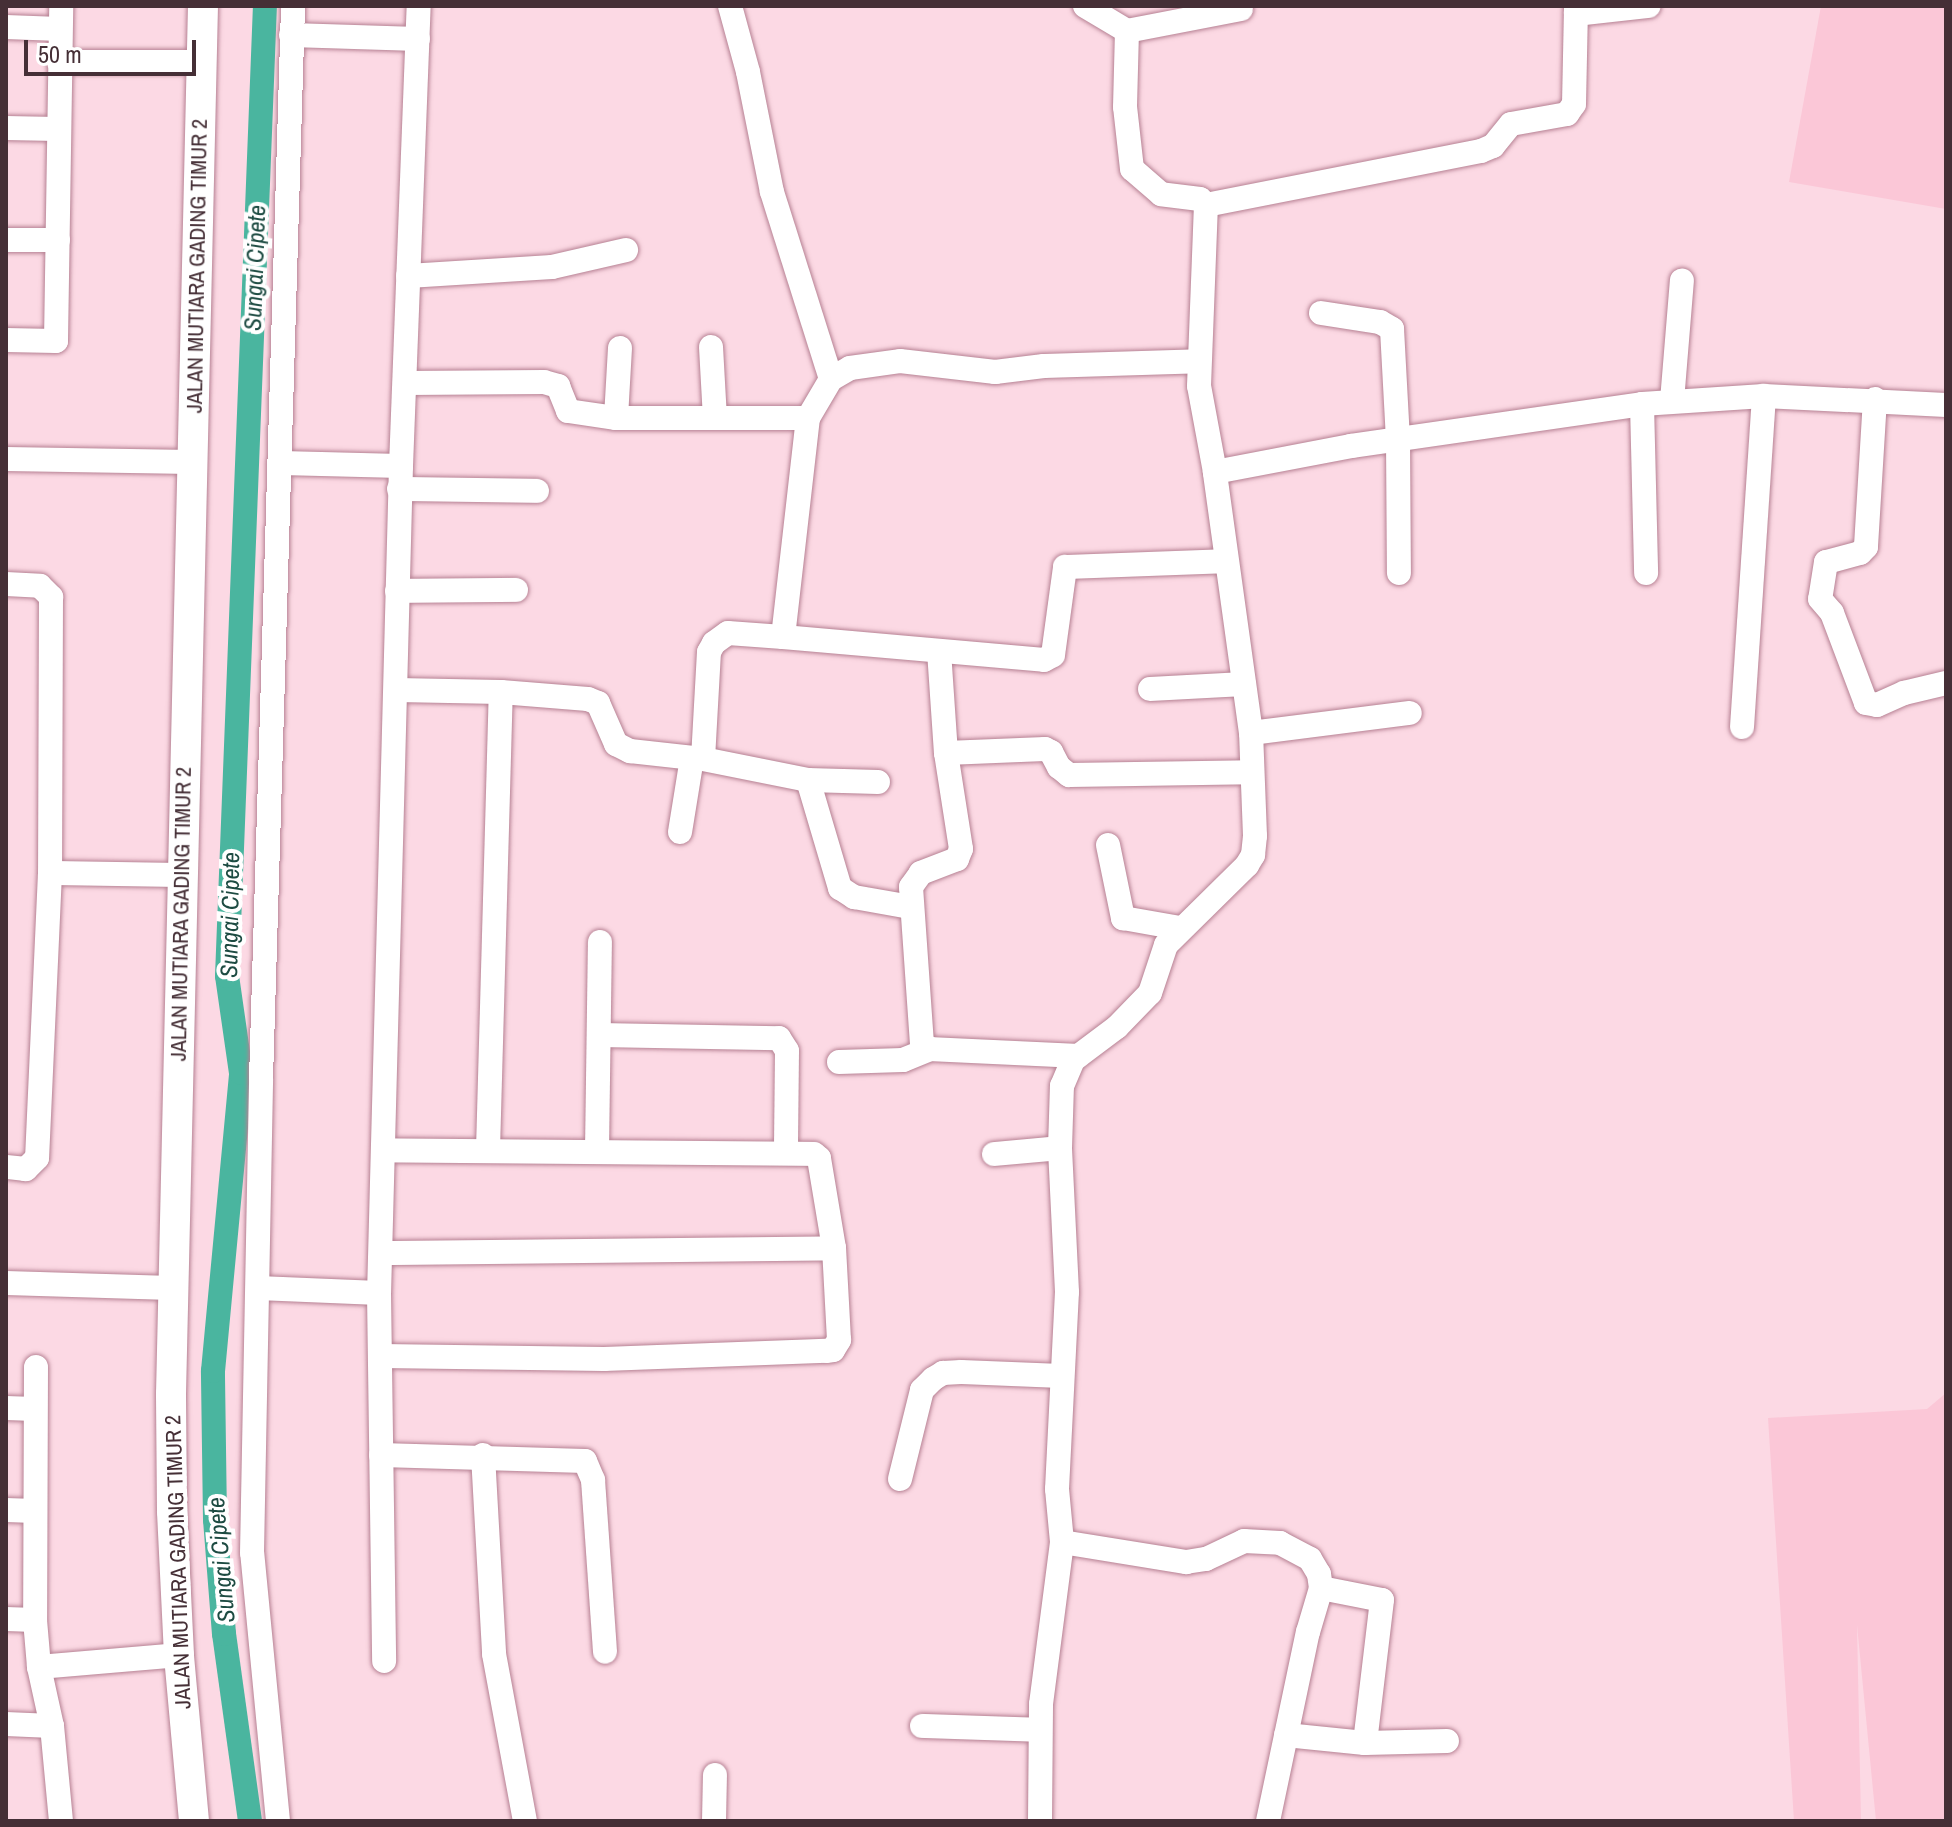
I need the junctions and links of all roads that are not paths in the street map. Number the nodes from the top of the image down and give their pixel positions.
1 (203, 6) edge
2 (293, 6) edge
3 (419, 6) edge
4 (730, 6) edge
5 (1085, 6) edge
6 (1649, 6) edge
7 (1241, 9) dead end
8 (1576, 10) edge
9 (60, 18) edge
10 (6, 27) edge
11 (1127, 31) junction
12 (291, 35) junction
13 (418, 39) junction
14 (59, 62) junction
15 (201, 62) junction
16 (6, 128) edge
17 (57, 129) junction
18 (1206, 205) junction
19 (6, 240) edge
20 (58, 240) junction
21 (626, 250) dead end
22 (408, 276) junction
23 (1682, 280) dead end
24 (1321, 313) dead end
25 (6, 340) edge
26 (711, 347) dead end
27 (620, 348) dead end
28 (1199, 361) junction
29 (831, 379) junction
30 (406, 383) junction
31 (1764, 396) junction
32 (1875, 399) junction
33 (1672, 401) junction
34 (1642, 404) junction
35 (1946, 405) edge
36 (616, 418) junction
37 (715, 418) junction
38 (808, 418) junction
39 (1398, 440) junction
40 (6, 459) edge
41 (192, 462) junction
42 (281, 463) junction
43 (1215, 472) junction
44 (400, 477) junction
45 (537, 491) dead end
46 (1225, 561) junction
47 (1399, 573) dead end
48 (1646, 573) dead end
49 (6, 584) edge
50 (516, 590) dead end
51 (397, 591) junction
52 (783, 637) junction
53 (939, 651) junction
54 (1946, 683) edge
55 (1244, 684) junction
56 (1150, 689) dead end
57 (397, 690) junction
58 (501, 692) junction
59 (1410, 713) dead end
60 (1742, 727) dead end
61 (1251, 733) junction
62 (946, 753) junction
63 (698, 759) junction
64 (1251, 772) junction
65 (808, 780) junction
66 (878, 782) dead end
67 (680, 832) dead end
68 (1108, 845) dead end
69 (50, 873) junction
70 (184, 875) junction
71 (911, 907) junction
72 (1180, 928) junction
73 (600, 942) dead end
74 (599, 1035) junction
75 (930, 1049) junction
76 (1078, 1056) junction
77 (839, 1062) dead end
78 (1060, 1148) junction
79 (383, 1150) junction
80 (488, 1150) junction
81 (597, 1151) junction
82 (786, 1153) junction
83 (994, 1154) dead end
84 (6, 1167) edge
85 (834, 1248) junction
86 (382, 1253) junction
87 (6, 1283) edge
88 (172, 1288) junction
89 (258, 1288) junction
90 (379, 1293) junction
91 (381, 1356) junction
92 (36, 1367) dead end
93 (1062, 1376) junction
94 (6, 1408) edge
95 (35, 1409) junction
96 (381, 1455) junction
97 (483, 1455) junction
98 (900, 1479) dead end
99 (6, 1510) edge
100 (35, 1511) junction
101 (1062, 1542) junction
102 (1321, 1588) junction
103 (6, 1619) edge
104 (35, 1620) junction
105 (605, 1652) dead end
106 (179, 1655) junction
107 (384, 1661) dead end
108 (39, 1667) junction
109 (6, 1724) edge
110 (52, 1726) junction
111 (922, 1726) dead end
112 (1040, 1730) junction
113 (1286, 1735) junction
114 (1447, 1741) dead end
115 (1365, 1743) junction
116 (715, 1775) dead end
117 (61, 1821) edge
118 (194, 1821) edge
119 (278, 1821) edge
120 (525, 1821) edge
121 (714, 1821) edge
122 (1040, 1821) edge
123 (1268, 1821) edge

1 - 15 street, JALAN MUTIARA GADING TIMUR 2
2 - 12 street
3 - 13 street
4 - 29 street
5 - 11 street
6 - 8 street
7 - 11 street
8 - 18 street
9 - 10 street
9 - 14 street
11 - 18 street
12 - 13 street
12 - 42 street
13 - 22 street
14 - 15 street
14 - 17 street
15 - 41 street, JALAN MUTIARA GADING TIMUR 2
16 - 17 street
17 - 20 street
18 - 28 street
19 - 20 street
20 - 25 street
21 - 22 street
22 - 30 street
23 - 33 street
24 - 39 street
26 - 37 street
27 - 36 street
28 - 29 street
28 - 43 street
29 - 38 street
30 - 36 street
30 - 44 street
31 - 32 street
31 - 33 street
31 - 60 street
32 - 35 street
32 - 54 street
33 - 34 street
34 - 39 street
34 - 48 street
36 - 37 street
37 - 38 street
38 - 52 street
39 - 43 street
39 - 47 street
40 - 41 street
41 - 70 street, JALAN MUTIARA GADING TIMUR 2
42 - 44 street
42 - 89 street
43 - 46 street
44 - 45 street
44 - 51 street
46 - 53 street
46 - 55 street
49 - 69 street
50 - 51 street
51 - 57 street
52 - 53 street
52 - 63 street
53 - 62 street
55 - 56 street
55 - 61 street
57 - 58 street
57 - 79 street
58 - 63 street
58 - 80 street
59 - 61 street
61 - 64 street
62 - 64 street
62 - 71 street
63 - 65 street
63 - 67 street
64 - 72 street
65 - 66 street
65 - 71 street
68 - 72 street
69 - 70 street
69 - 84 street
70 - 88 street, JALAN MUTIARA GADING TIMUR 2
71 - 75 street
72 - 76 street
73 - 74 street
74 - 81 street
74 - 82 street
75 - 76 street
75 - 77 street
76 - 78 street
78 - 83 street
78 - 93 street
79 - 80 street
79 - 86 street
80 - 81 street
81 - 82 street
82 - 85 street
85 - 86 street
85 - 91 street
86 - 90 street
87 - 88 street
88 - 106 street, JALAN MUTIARA GADING TIMUR 2
89 - 90 street
89 - 119 street
90 - 91 street
91 - 96 street
92 - 95 street
93 - 98 street
93 - 101 street
94 - 95 street
95 - 100 street
96 - 97 street
96 - 107 street
97 - 105 street
97 - 120 street
99 - 100 street
100 - 104 street
101 - 102 street
101 - 112 street
102 - 113 street
102 - 115 street
103 - 104 street
104 - 108 street
106 - 108 street
106 - 118 street, JALAN MUTIARA GADING TIMUR 2
108 - 110 street
109 - 110 street
110 - 117 street
111 - 112 street
112 - 122 street
113 - 115 street
113 - 123 street
114 - 115 street
116 - 121 street

